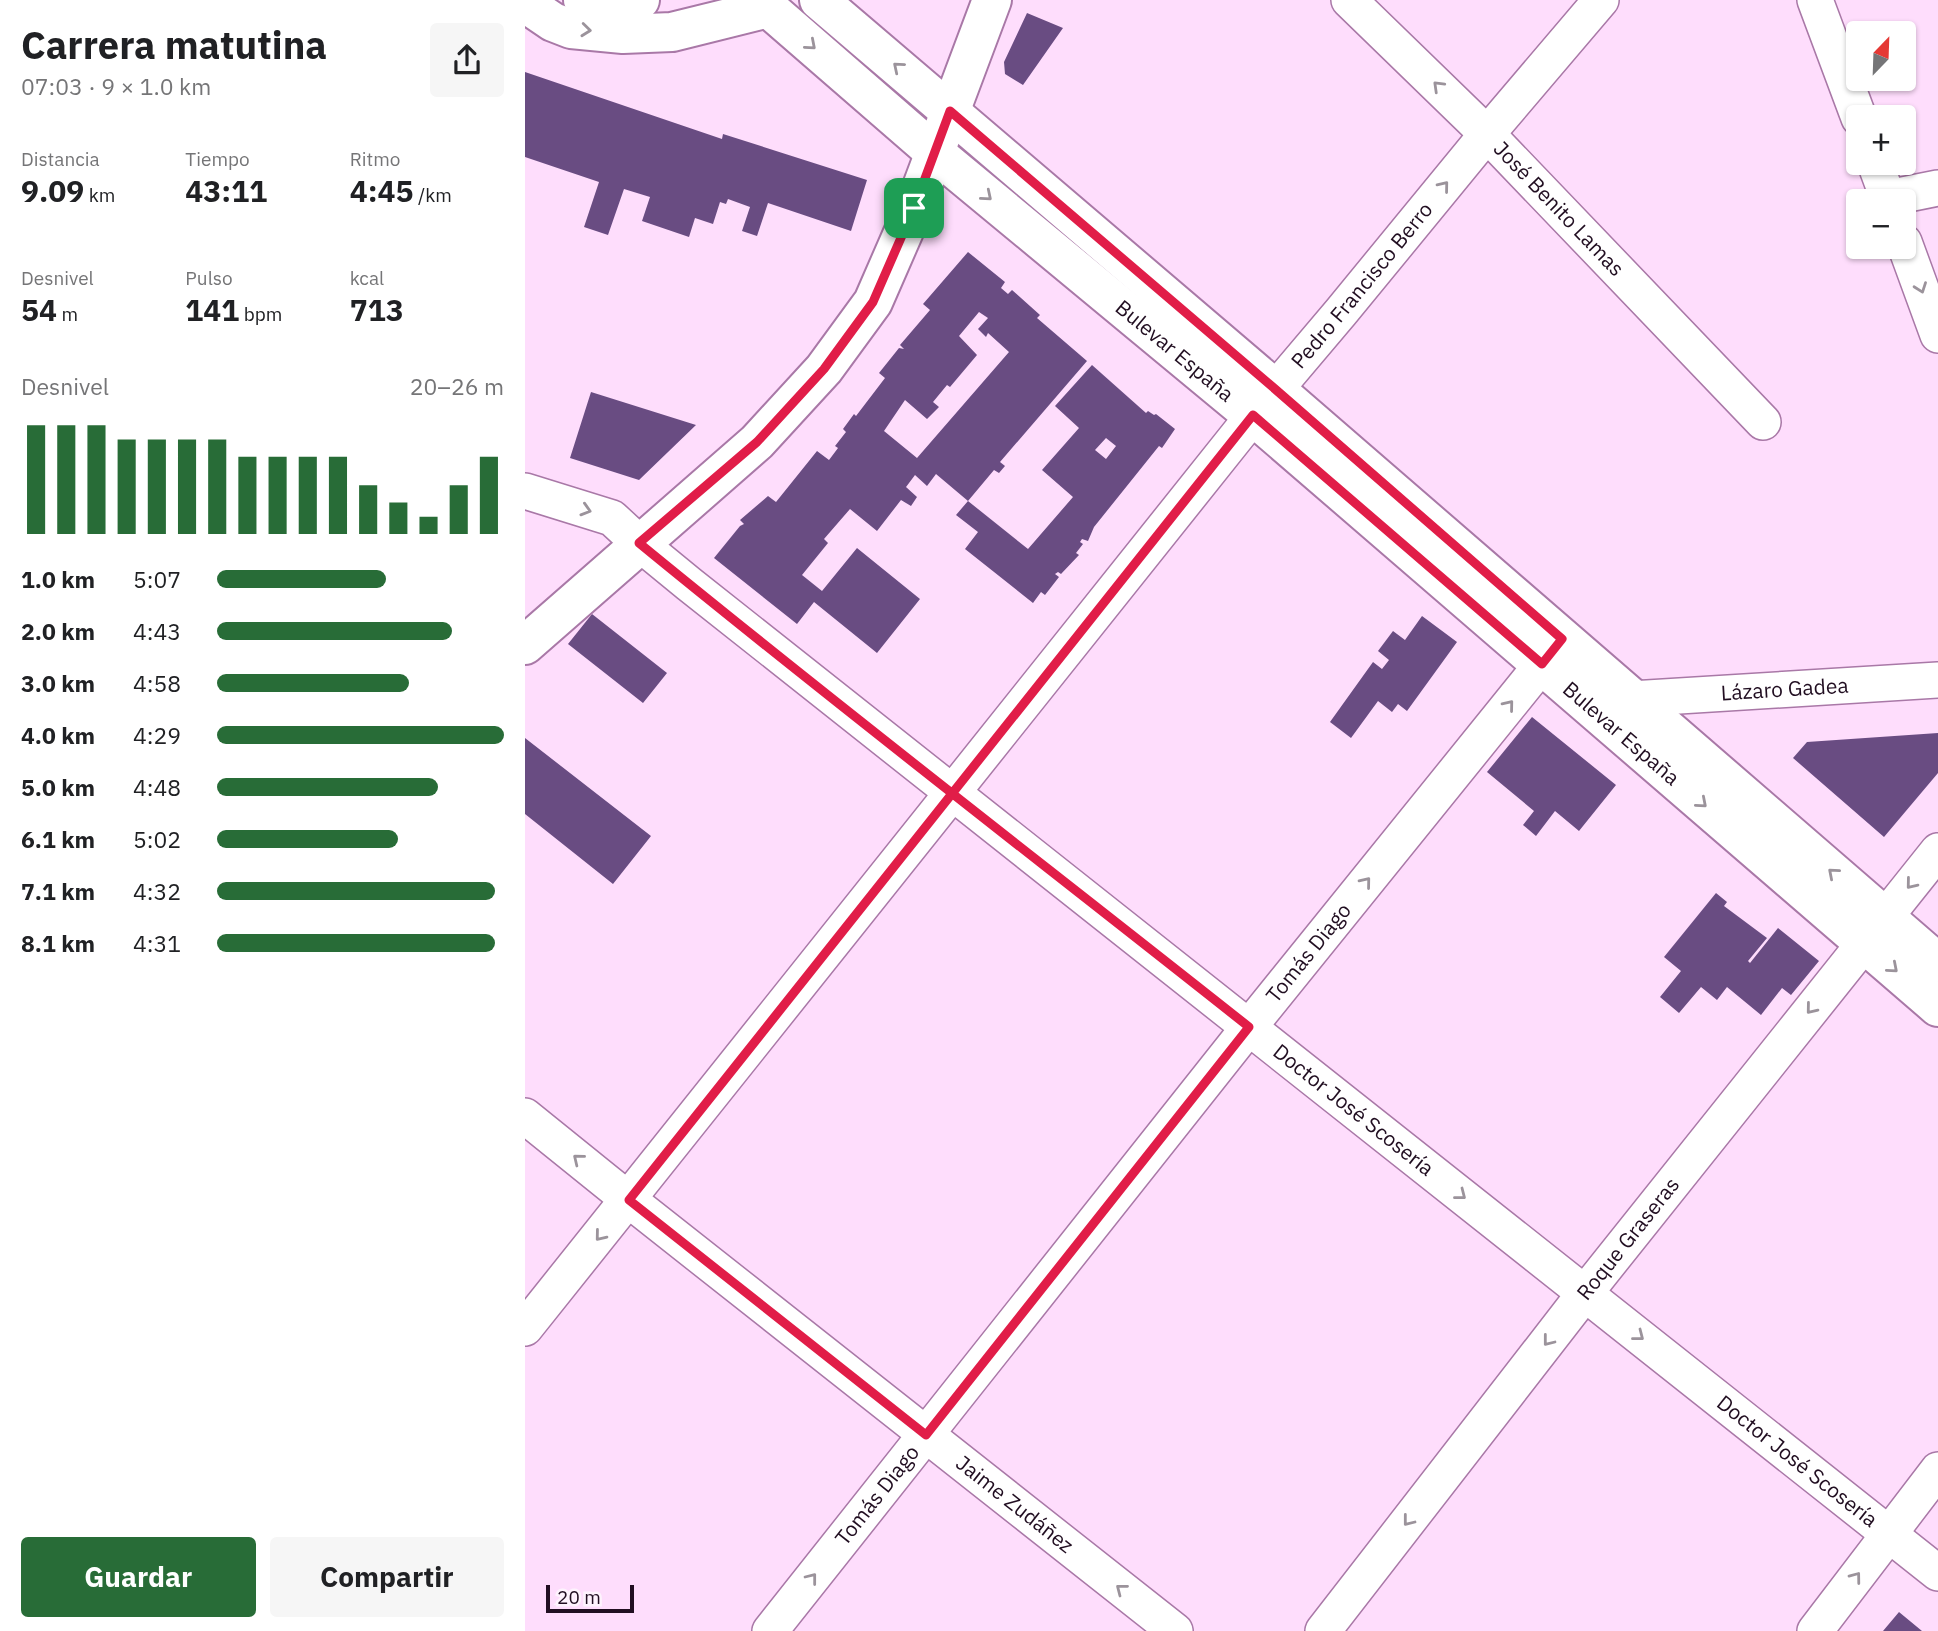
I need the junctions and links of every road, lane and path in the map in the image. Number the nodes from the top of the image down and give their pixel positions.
1 (583, 0) edge
2 (639, 0) edge
3 (819, 0) edge
4 (992, 0) edge
5 (1349, 0) edge
6 (1601, 0) edge
7 (1815, 0) edge
8 (525, 3) edge
9 (764, 4) edge
10 (1854, 105) edge
11 (950, 111) junction
12 (1487, 134) junction
13 (934, 152) junction
14 (1938, 188) edge
15 (1916, 193) edge
16 (1910, 259) edge
17 (1938, 335) edge
18 (1264, 402) junction
19 (1763, 422) dead end
20 (525, 491) edge
21 (639, 543) junction
22 (525, 645) edge
23 (1552, 652) junction
24 (1938, 680) edge
25 (1631, 699) junction
26 (952, 792) junction
27 (1938, 851) edge
28 (1875, 930) junction
29 (1938, 963) edge
30 (1938, 1007) edge
31 (1249, 1027) junction
32 (525, 1116) edge
33 (629, 1200) junction
34 (1585, 1293) junction
35 (525, 1328) edge
36 (926, 1435) junction
37 (1938, 1471) edge
38 (1889, 1534) junction
39 (1938, 1573) edge
40 (770, 1631) edge
41 (1175, 1631) edge
42 (1323, 1631) edge
43 (1815, 1631) edge

1 - 2 main road
11 -> 3 main road, Bulevar España
4 - 11 main road
12 -> 5 street, José Benito Lamas
6 - 12 street, Pedro Francisco Berro
7 - 10 street
8 -> 9 main road
9 -> 13 main road, Bulevar España
11 - 13 main road
11 - 18 main road, Bulevar España
18 -> 12 street, Pedro Francisco Berro
12 - 19 street, José Benito Lamas
13 -> 18 main road, Bulevar España
13 - 21 main road
14 - 15 street
16 -> 17 street
18 - 23 main road, Bulevar España
18 - 26 street, Pedro Francisco Berro
20 -> 21 street, Doctor José Scosería
21 - 22 main road
21 - 26 street, Doctor José Scosería
23 - 25 main road, Bulevar España
23 -> 28 main road, Bulevar España
31 -> 23 street, Tomás Diago
24 - 25 street, Lázaro Gadea
28 -> 25 main road, Bulevar España
26 - 31 street, Doctor José Scosería
26 - 33 street, Pedro Francisco Berro
27 -> 28 street, Roque Graseras
28 - 29 main road, Bulevar España
28 -> 30 main road, Bulevar España
28 -> 34 street, Roque Graseras
31 -> 34 street, Doctor José Scosería
31 - 36 street, Tomás Diago
33 -> 32 street, Jaime Zudáñez
33 -> 35 street, Pedro Francisco Berro
33 - 36 street, Jaime Zudáñez
34 -> 38 street, Doctor José Scosería
34 -> 42 street, Roque Graseras
40 -> 36 street, Tomás Diago
41 -> 36 street, Jaime Zudáñez
37 - 38 street
38 - 39 street, Doctor José Scosería
43 -> 38 street

